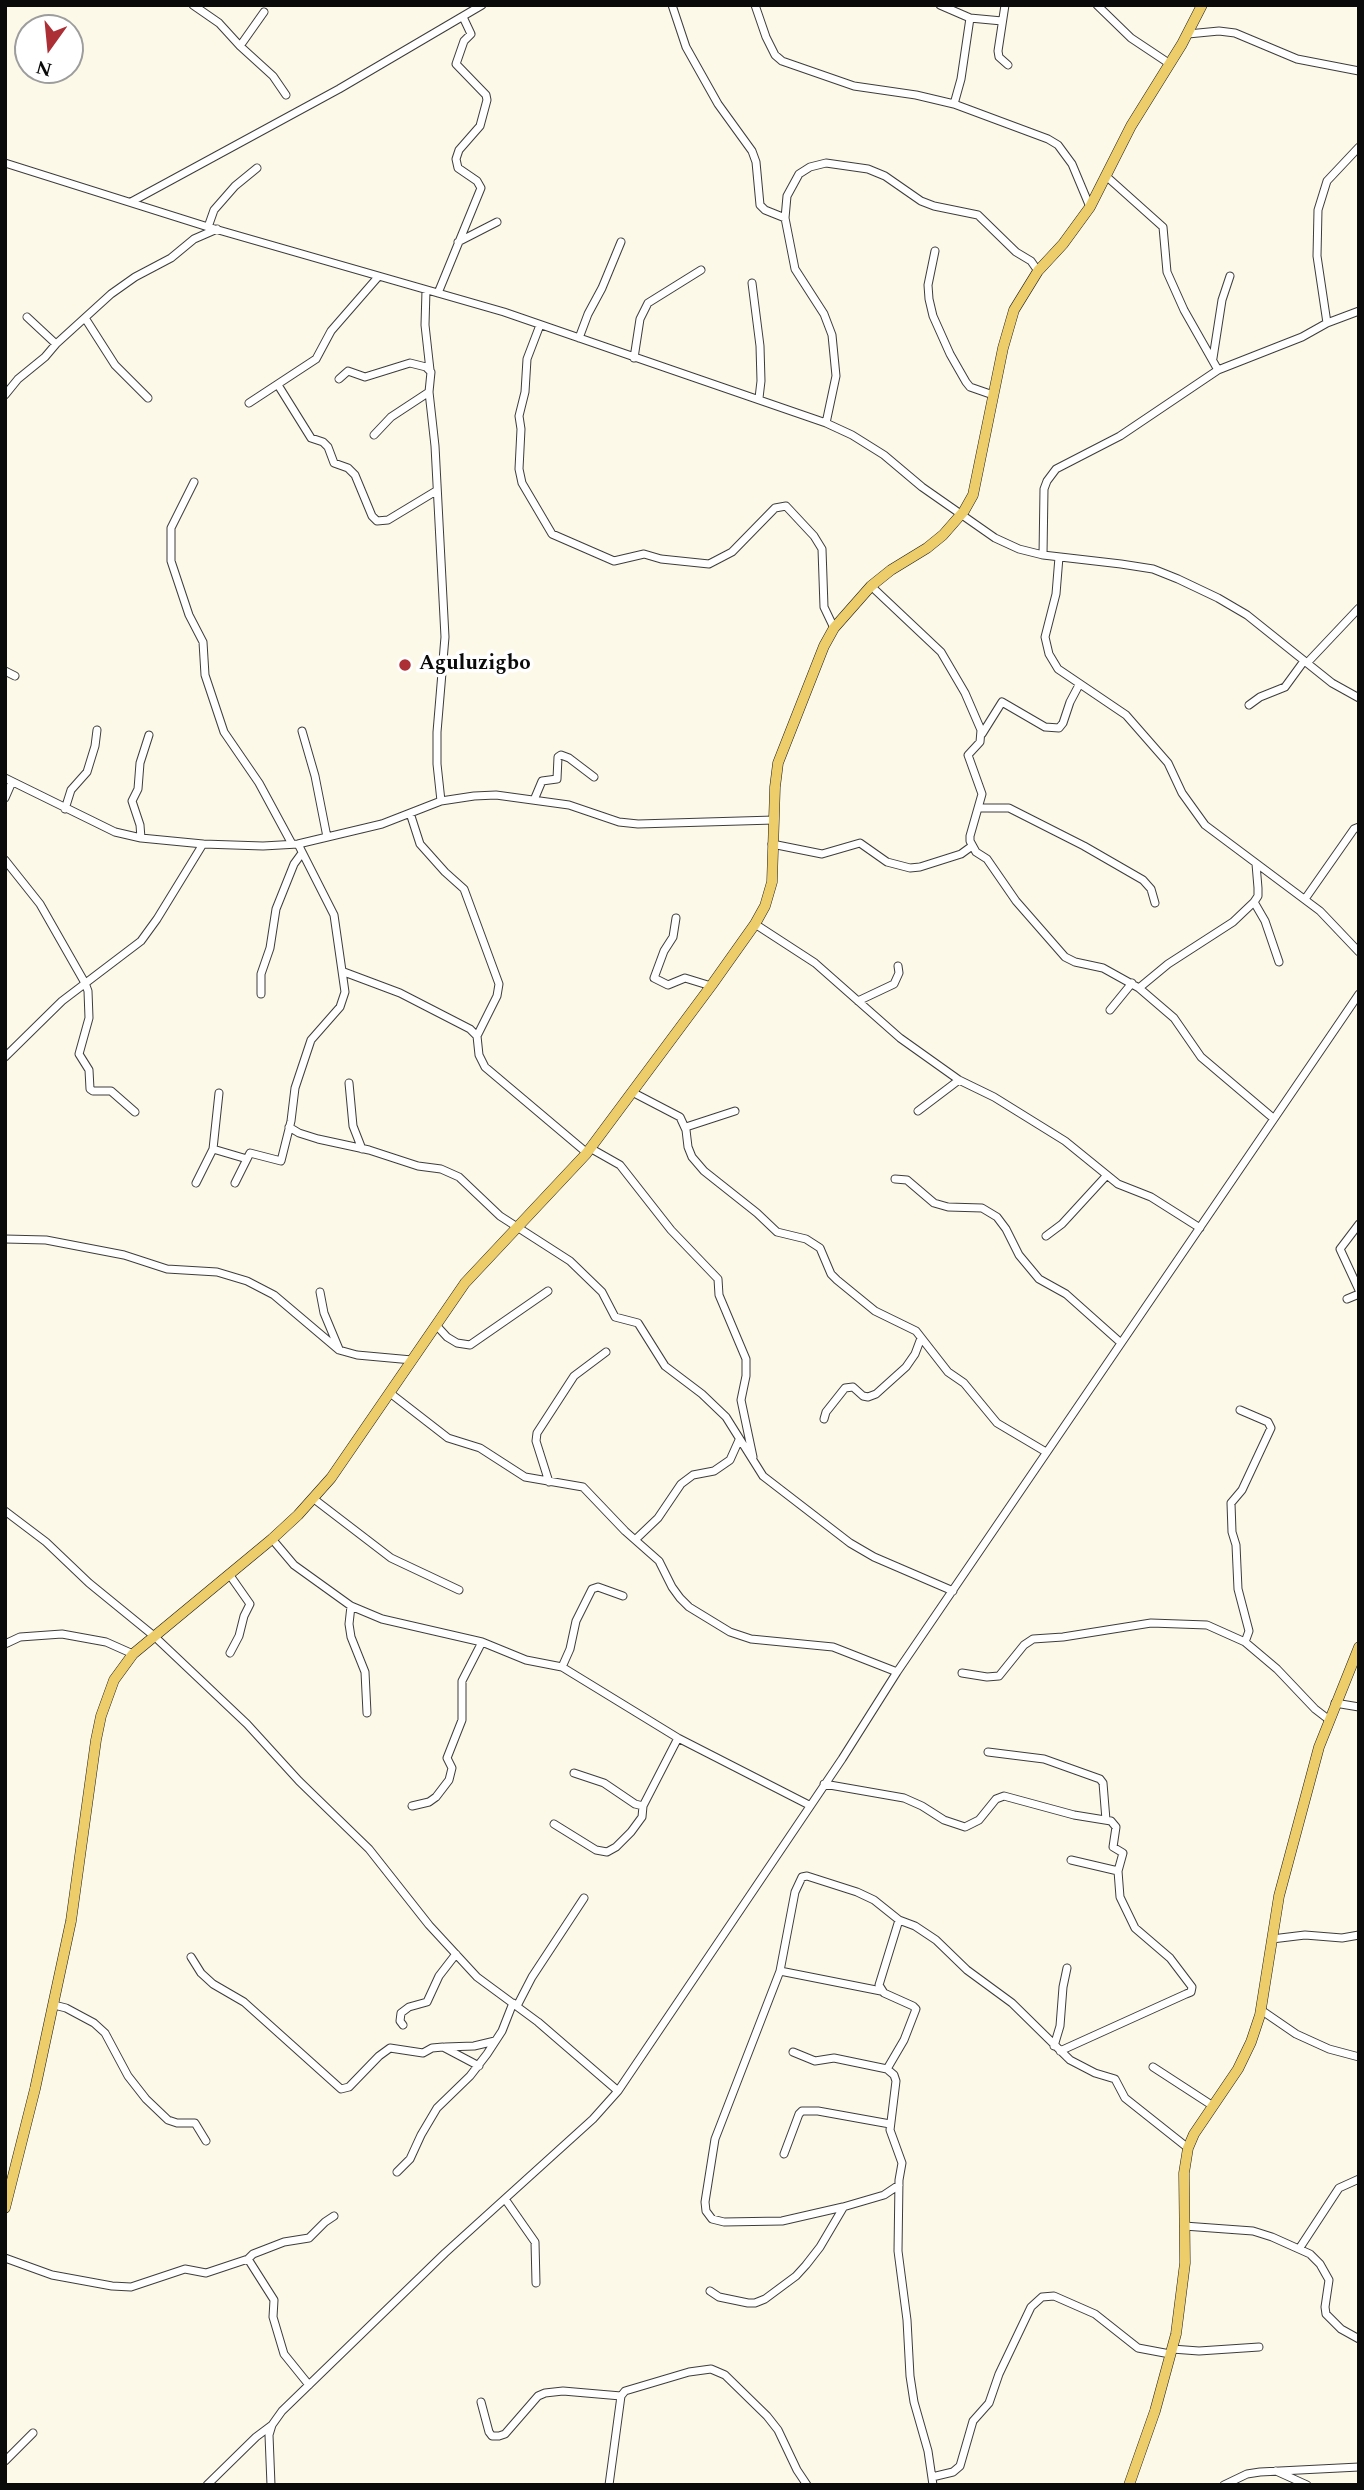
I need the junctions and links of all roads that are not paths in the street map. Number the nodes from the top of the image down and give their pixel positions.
1 (193, 5) edge
2 (482, 5) edge
3 (672, 5) edge
4 (755, 5) edge
5 (940, 5) edge
6 (1005, 5) edge
7 (1097, 5) edge
8 (1202, 5) edge
9 (264, 12) dead end
10 (463, 17) junction
11 (970, 18) junction
12 (1002, 21) junction
13 (1188, 34) junction
14 (240, 46) junction
15 (1170, 64) junction
16 (1008, 65) dead end
17 (1359, 71) edge
18 (286, 95) dead end
19 (954, 104) junction
20 (1359, 146) edge
21 (5, 163) edge
22 (257, 168) dead end
23 (1106, 176) junction
24 (131, 202) junction
25 (1090, 207) junction
26 (785, 218) junction
27 (497, 222) dead end
28 (208, 227) junction
29 (219, 228) junction
30 (458, 242) junction
31 (621, 242) dead end
32 (935, 251) dead end
33 (701, 270) dead end
34 (1038, 271) junction
35 (1230, 276) dead end
36 (379, 278) junction
37 (752, 283) dead end
38 (426, 290) junction
39 (438, 293) junction
40 (1359, 311) edge
41 (27, 317) dead end
42 (85, 318) junction
43 (1328, 323) junction
44 (540, 325) junction
45 (579, 338) junction
46 (56, 344) junction
47 (635, 358) junction
48 (1213, 358) junction
49 (430, 370) junction
50 (1218, 370) junction
51 (339, 379) dead end
52 (278, 385) junction
53 (429, 392) junction
54 (5, 395) edge
55 (993, 395) junction
56 (148, 398) dead end
57 (759, 398) junction
58 (250, 403) dead end
59 (826, 423) junction
60 (374, 435) dead end
61 (194, 482) dead end
62 (436, 492) junction
63 (962, 514) junction
64 (1043, 555) junction
65 (1059, 557) junction
66 (871, 586) junction
67 (1359, 608) edge
68 (834, 628) junction
69 (1306, 662) junction
70 (5, 671) edge
71 (15, 677) dead end
72 (1079, 685) junction
73 (1359, 698) edge
74 (1249, 705) dead end
75 (97, 730) dead end
76 (302, 731) dead end
77 (149, 735) dead end
78 (982, 735) junction
79 (594, 777) dead end
80 (9, 780) edge
81 (5, 797) edge
82 (534, 800) junction
83 (441, 801) junction
84 (979, 808) junction
85 (65, 809) junction
86 (410, 813) junction
87 (774, 820) junction
88 (1359, 827) edge
89 (327, 837) junction
90 (141, 838) junction
91 (203, 844) junction
92 (295, 844) junction
93 (772, 844) junction
94 (972, 846) junction
95 (302, 853) junction
96 (5, 860) edge
97 (1256, 864) junction
98 (1305, 899) junction
99 (1254, 902) junction
100 (1155, 903) dead end
101 (676, 918) dead end
102 (755, 924) junction
103 (1359, 952) edge
104 (1279, 962) dead end
105 (898, 966) dead end
106 (344, 972) junction
107 (85, 982) junction
108 (711, 986) junction
109 (1136, 986) junction
110 (1359, 994) edge
111 (261, 995) dead end
112 (858, 1001) junction
113 (1110, 1010) dead end
114 (477, 1036) junction
115 (5, 1056) edge
116 (959, 1080) junction
117 (349, 1083) dead end
118 (632, 1092) junction
119 (219, 1093) dead end
120 (736, 1111) dead end
121 (918, 1111) dead end
122 (135, 1112) dead end
123 (1273, 1118) junction
124 (289, 1127) junction
125 (686, 1127) junction
126 (213, 1149) junction
127 (362, 1149) junction
128 (589, 1150) junction
129 (247, 1159) junction
130 (1107, 1175) junction
131 (894, 1179) dead end
132 (196, 1183) dead end
133 (235, 1183) dead end
134 (1359, 1224) edge
135 (517, 1227) junction
136 (1200, 1228) junction
137 (1046, 1236) dead end
138 (5, 1239) edge
139 (320, 1292) dead end
140 (548, 1292) dead end
141 (1359, 1292) edge
142 (1347, 1299) dead end
143 (436, 1325) junction
144 (921, 1338) junction
145 (1121, 1343) junction
146 (340, 1350) junction
147 (606, 1352) dead end
148 (412, 1360) junction
149 (390, 1393) junction
150 (1240, 1410) dead end
151 (824, 1419) dead end
152 (739, 1440) junction
153 (1046, 1452) junction
154 (753, 1457) junction
155 (549, 1482) junction
156 (314, 1499) junction
157 (5, 1511) edge
158 (272, 1539) junction
159 (636, 1539) junction
160 (229, 1574) junction
161 (459, 1590) dead end
162 (953, 1591) junction
163 (623, 1596) dead end
164 (351, 1606) junction
165 (154, 1636) junction
166 (482, 1642) junction
167 (1245, 1642) junction
168 (5, 1644) edge
169 (1359, 1647) edge
170 (230, 1653) dead end
171 (133, 1654) junction
172 (562, 1667) junction
173 (897, 1672) junction
174 (962, 1673) dead end
175 (1335, 1703) junction
176 (1359, 1707) edge
177 (367, 1713) dead end
178 (1328, 1719) junction
179 (678, 1738) junction
180 (988, 1752) dead end
181 (574, 1773) dead end
182 (824, 1784) junction
183 (809, 1805) junction
184 (412, 1806) dead end
185 (643, 1806) junction
186 (1106, 1820) junction
187 (554, 1824) dead end
188 (1071, 1860) dead end
189 (1118, 1871) junction
190 (584, 1898) dead end
191 (899, 1920) junction
192 (1359, 1935) edge
193 (1272, 1939) junction
194 (456, 1954) junction
195 (191, 1957) dead end
196 (1067, 1968) dead end
197 (780, 1971) junction
198 (881, 1991) junction
199 (54, 2005) junction
200 (515, 2005) junction
201 (1261, 2010) junction
202 (403, 2025) dead end
203 (496, 2041) junction
204 (443, 2047) junction
205 (1057, 2048) junction
206 (793, 2052) dead end
207 (1359, 2057) edge
208 (479, 2066) junction
209 (1153, 2067) dead end
210 (887, 2069) junction
211 (618, 2091) junction
212 (1213, 2106) junction
213 (890, 2124) junction
214 (206, 2141) dead end
215 (1188, 2148) junction
216 (783, 2154) dead end
217 (397, 2172) dead end
218 (1359, 2179) edge
219 (899, 2185) junction
220 (505, 2199) junction
221 (843, 2207) junction
222 (5, 2208) edge
223 (334, 2216) dead end
224 (1184, 2226) junction
225 (1299, 2249) junction
226 (5, 2258) edge
227 (248, 2259) junction
228 (536, 2283) dead end
229 (710, 2291) dead end
230 (1359, 2339) edge
231 (1259, 2347) dead end
232 (1171, 2351) junction
233 (309, 2385) junction
234 (621, 2396) junction
235 (481, 2402) dead end
236 (272, 2425) junction
237 (33, 2433) dead end
238 (256, 2437) junction
239 (269, 2442) junction
240 (5, 2461) edge
241 (1359, 2467) edge
242 (1276, 2471) junction
243 (933, 2481) edge
244 (207, 2485) edge
245 (271, 2485) edge
246 (610, 2485) edge
247 (807, 2485) edge
248 (1129, 2485) edge
249 (1224, 2485) edge
250 (1307, 2485) edge

1 - 14 street
2 - 10 street
3 - 26 street
4 - 19 street
5 - 11 street
6 - 12 street
7 - 15 street
8 - 13 main road
9 - 14 street
10 - 24 street
10 - 30 street
11 - 12 street
11 - 19 street
12 - 16 street
13 - 15 main road
13 - 17 street
14 - 18 street
15 - 23 main road
19 - 25 street
20 - 43 street
21 - 24 street
22 - 28 street
23 - 25 main road
23 - 48 street
24 - 28 street
25 - 34 main road
26 - 34 street
26 - 59 street
27 - 30 street
28 - 29 street
29 - 36 street
29 - 42 street
30 - 39 street
31 - 45 street
32 - 55 street
33 - 47 street
34 - 55 main road
35 - 48 street
36 - 38 street
36 - 52 street
37 - 57 street
38 - 39 street
38 - 49 street
39 - 44 street
40 - 43 street
41 - 46 street
42 - 46 street
42 - 56 street
43 - 50 street
44 - 45 street
44 - 68 street
45 - 47 street
46 - 54 street
47 - 57 street
48 - 50 street
49 - 51 street
49 - 53 street
50 - 64 street
52 - 58 street
52 - 62 street
53 - 60 street
53 - 62 street
55 - 63 main road
57 - 59 street
59 - 63 street
61 - 92 street
62 - 83 street
63 - 64 street
63 - 66 main road
64 - 65 street
65 - 69 street
65 - 72 street
66 - 68 main road
66 - 78 street
67 - 69 street
68 - 87 main road
69 - 73 street
69 - 74 street
70 - 71 street
72 - 78 street
72 - 97 street
75 - 85 street
76 - 89 street
77 - 90 street
78 - 84 street
79 - 82 street
80 - 81 street
80 - 85 street
82 - 83 street
82 - 87 street
83 - 86 street
84 - 94 street
84 - 100 street
85 - 90 street
86 - 89 street
86 - 114 street
87 - 93 main road
88 - 98 street
89 - 92 street
90 - 91 street
91 - 92 street
91 - 107 street
92 - 95 street
93 - 94 street
93 - 102 main road
94 - 109 street
95 - 106 street
95 - 111 street
96 - 107 street
97 - 98 street
97 - 99 street
98 - 103 street
99 - 104 street
99 - 109 street
101 - 108 street
102 - 108 main road
102 - 112 street
105 - 112 street
106 - 114 street
106 - 124 street
107 - 115 street
107 - 122 street
108 - 118 main road
109 - 113 street
109 - 123 street
110 - 123 street
112 - 116 street
114 - 128 street
116 - 121 street
116 - 130 street
117 - 127 street
118 - 125 street
118 - 128 main road
119 - 126 street
120 - 125 street
123 - 136 street
124 - 127 street
124 - 129 street
125 - 144 street
126 - 129 street
126 - 132 street
127 - 135 street
128 - 135 main road
128 - 154 street
129 - 133 street
130 - 136 street
130 - 137 street
131 - 145 street
134 - 141 street
135 - 143 main road
135 - 152 street
136 - 145 street
138 - 146 street
139 - 146 street
140 - 143 street
141 - 142 street
143 - 148 main road
144 - 151 street
144 - 153 street
145 - 153 street
146 - 148 street
147 - 155 street
148 - 149 main road
149 - 155 street
149 - 156 main road
150 - 167 street
152 - 154 street
152 - 159 street
153 - 162 street
154 - 162 street
155 - 159 street
156 - 158 main road
156 - 161 street
157 - 165 street
158 - 160 main road
158 - 164 street
159 - 173 street
160 - 165 main road
160 - 170 street
162 - 173 street
163 - 172 street
164 - 166 street
164 - 177 street
165 - 171 main road
165 - 194 street
166 - 172 street
166 - 184 street
167 - 174 street
167 - 178 street
168 - 171 street
169 - 175 main road
171 - 199 main road
172 - 179 street
173 - 182 street
175 - 176 street
175 - 178 main road
178 - 193 main road
179 - 183 street
179 - 185 street
180 - 186 street
181 - 185 street
182 - 183 street
182 - 186 street
183 - 211 street
185 - 187 street
186 - 189 street
188 - 189 street
189 - 205 street
190 - 200 street
191 - 197 street
191 - 198 street
191 - 205 street
192 - 193 street
193 - 201 main road
194 - 200 street
194 - 202 street
195 - 204 street
196 - 205 street
197 - 198 street
197 - 221 street
198 - 210 street
199 - 214 street
199 - 222 main road
200 - 203 street
200 - 211 street
201 - 207 street
201 - 212 main road
203 - 204 street
203 - 208 street
204 - 208 street
205 - 215 street
206 - 210 street
208 - 217 street
209 - 212 street
210 - 213 street
211 - 220 street
212 - 215 main road
213 - 216 street
213 - 219 street
215 - 224 main road
218 - 225 street
219 - 221 street
219 - 243 street
220 - 228 street
220 - 233 street
221 - 229 street
223 - 227 street
224 - 225 street
224 - 232 main road
225 - 230 street
226 - 227 street
227 - 233 street
231 - 232 street
232 - 243 street
232 - 248 main road
233 - 236 street
234 - 235 street
234 - 246 street
234 - 247 street
236 - 238 street
236 - 239 street
237 - 240 street
238 - 239 street
238 - 244 street
239 - 245 street
241 - 242 street
242 - 249 street
242 - 250 street

